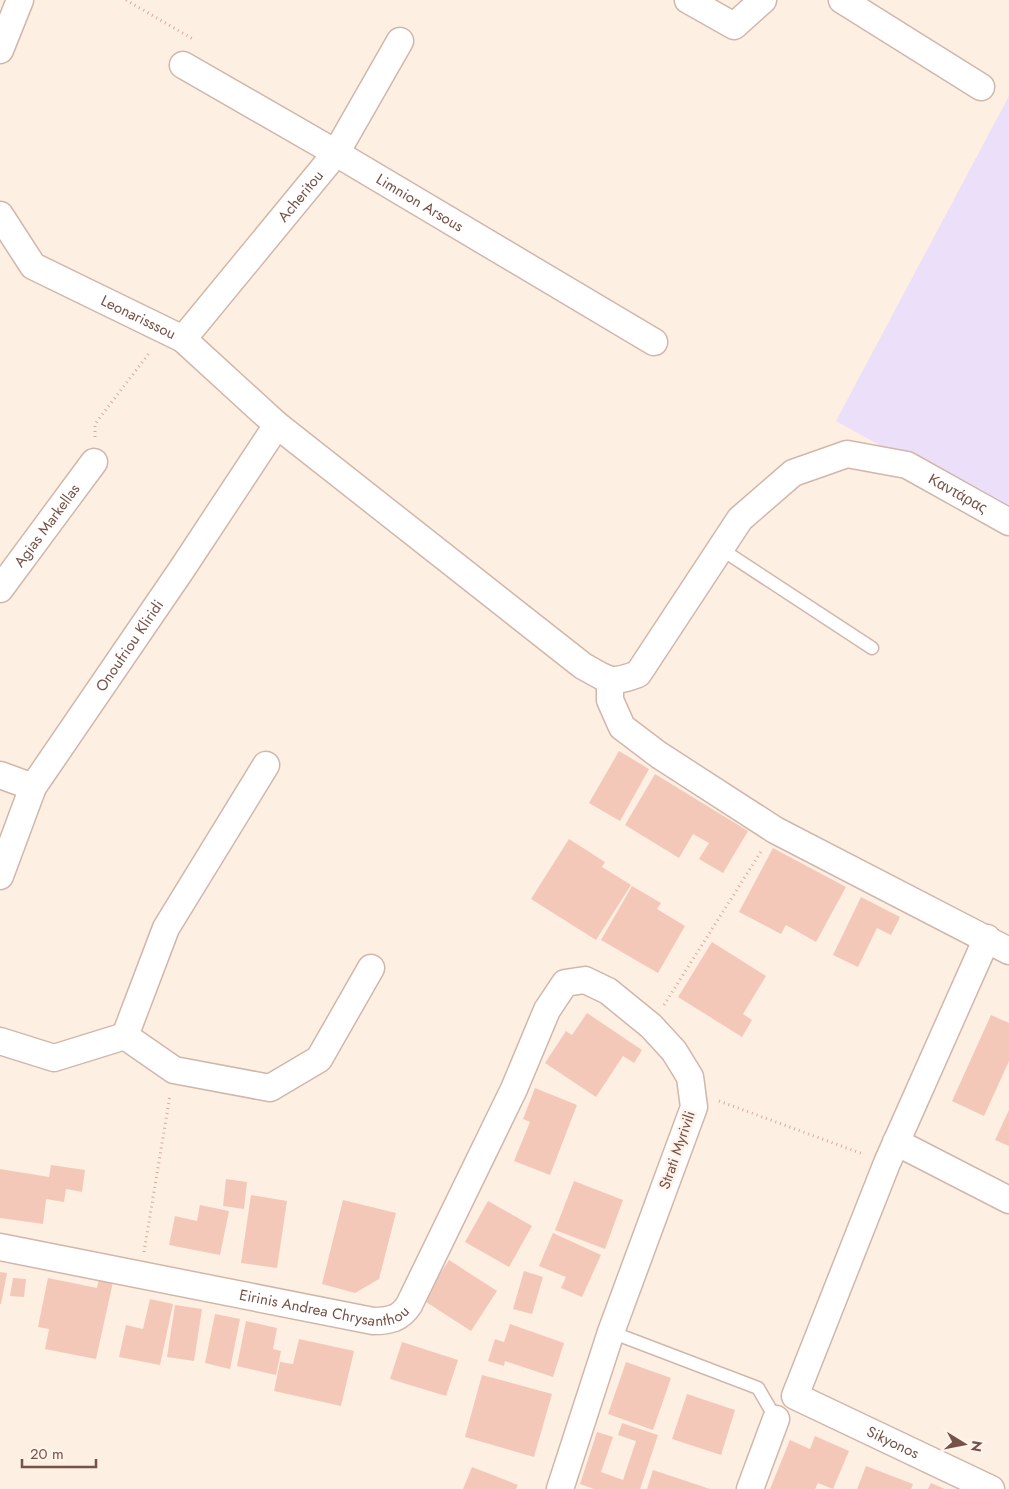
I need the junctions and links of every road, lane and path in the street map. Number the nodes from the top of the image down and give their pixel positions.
1 (20, 0) edge
2 (126, 0) edge
3 (688, 0) edge
4 (763, 0) edge
5 (842, 0) edge
6 (400, 41) dead end
7 (0, 50) edge
8 (183, 65) joint
9 (981, 87) dead end
10 (336, 154) junction
11 (0, 215) edge
12 (174, 335) junction
13 (654, 342) dead end
14 (277, 425) junction
15 (94, 462) joint
16 (1009, 522) edge
17 (720, 549) junction
18 (0, 589) edge
19 (872, 648) dead end
20 (610, 680) junction
21 (266, 765) dead end
22 (0, 775) edge
23 (32, 787) junction
24 (775, 830) junction
25 (0, 876) edge
26 (987, 938) junction
27 (1009, 951) edge
28 (372, 968) dead end
29 (651, 1026) junction
30 (125, 1036) junction
31 (0, 1041) edge
32 (174, 1070) junction
33 (514, 1089) joint
34 (692, 1096) junction
35 (892, 1153) junction
36 (1009, 1200) edge
37 (0, 1247) edge
38 (140, 1275) junction
39 (611, 1332) junction
40 (776, 1419) joint
41 (560, 1489) edge
42 (750, 1489) edge
43 (991, 1489) edge

1 - 7 street
2 - 8 path
3 - 4 street
5 - 9 street
6 - 10 street, Acheritou
8 - 10 street, Limnion Arsous
10 - 12 street, Acheritou
10 - 13 street, Limnion Arsous
11 - 12 street, Leonarisssou
12 - 14 street, Leonarisssou
12 - 15 path
14 - 20 street, Leonarisssou
14 - 23 street, Onoufriou Kliridi
15 - 18 street, Agias Markellas
16 - 17 street, Καντάρας
17 - 19 lane
17 - 20 street, Καντάρας
20 - 24 street
21 - 30 street
22 - 23 street
23 - 25 street, Onoufriou Kliridi
24 - 26 street
24 - 29 path
26 - 27 street
26 - 35 street
28 - 32 street
29 - 33 street, Strati Myrivili
29 - 34 street, Strati Myrivili
30 - 31 street
30 - 32 street
32 - 38 path
33 - 38 street, Eirinis Andrea Chrysanthou
34 - 35 path
34 - 39 street, Strati Myrivili
35 - 36 street
35 - 43 street, Sikyonos
37 - 38 street, Eirinis Andrea Chrysanthou
39 - 40 lane
39 - 41 street, Strati Myrivili
40 - 42 street

